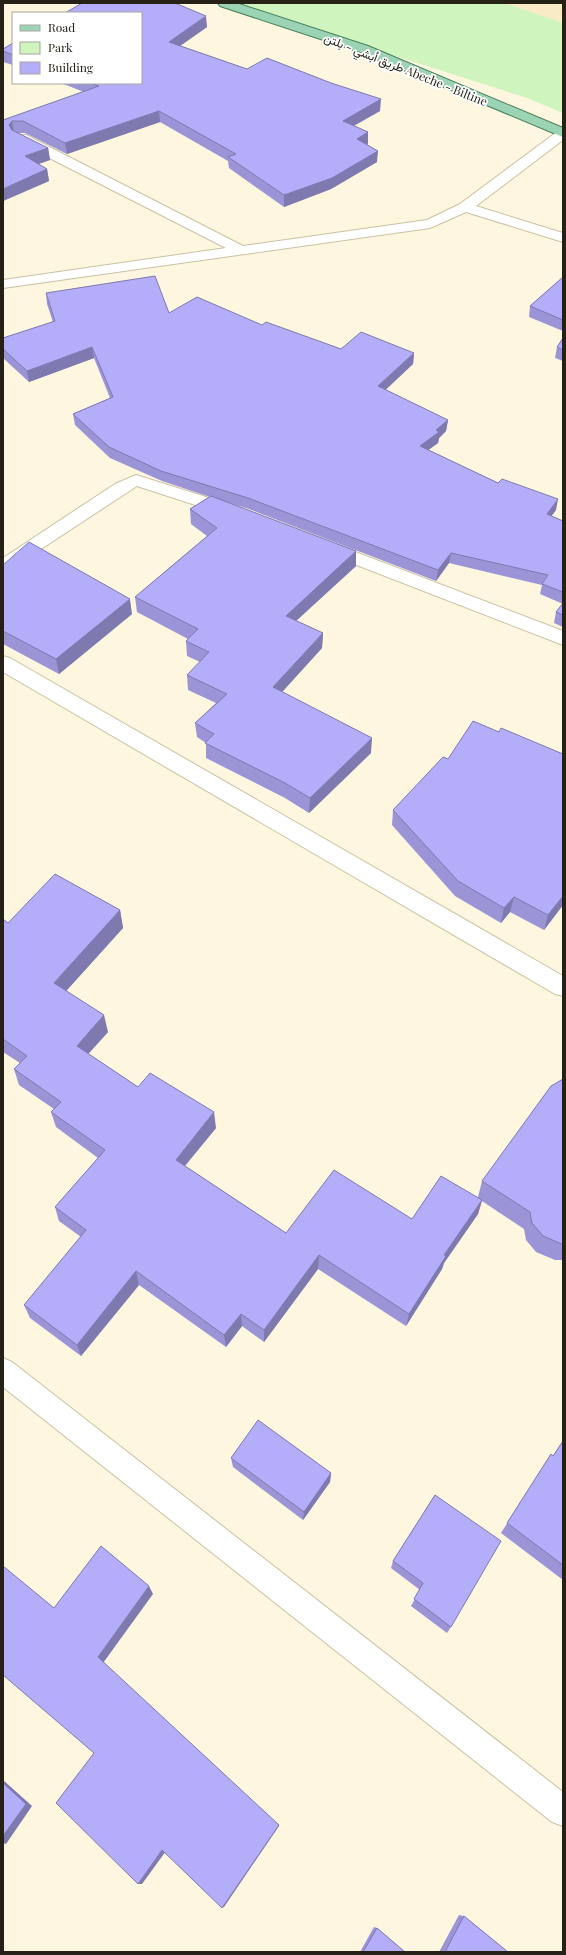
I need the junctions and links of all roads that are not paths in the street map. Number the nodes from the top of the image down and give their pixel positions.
1 (224, 3) edge
2 (563, 133) edge
3 (18, 137) edge
4 (465, 207) junction
5 (563, 238) edge
6 (240, 250) junction
7 (3, 284) edge
8 (249, 517) edge
9 (315, 543) edge
10 (3, 566) edge
11 (563, 638) edge
12 (3, 663) edge
13 (563, 987) edge
14 (3, 1371) edge
15 (563, 1811) edge

1 - 2 main road, طريق أبشي - بلتن Abeche - Biltine
2 - 4 street
3 - 6 street
4 - 5 street
4 - 6 street
6 - 7 street
8 - 10 street
9 - 11 street
12 - 13 street
14 - 15 street

